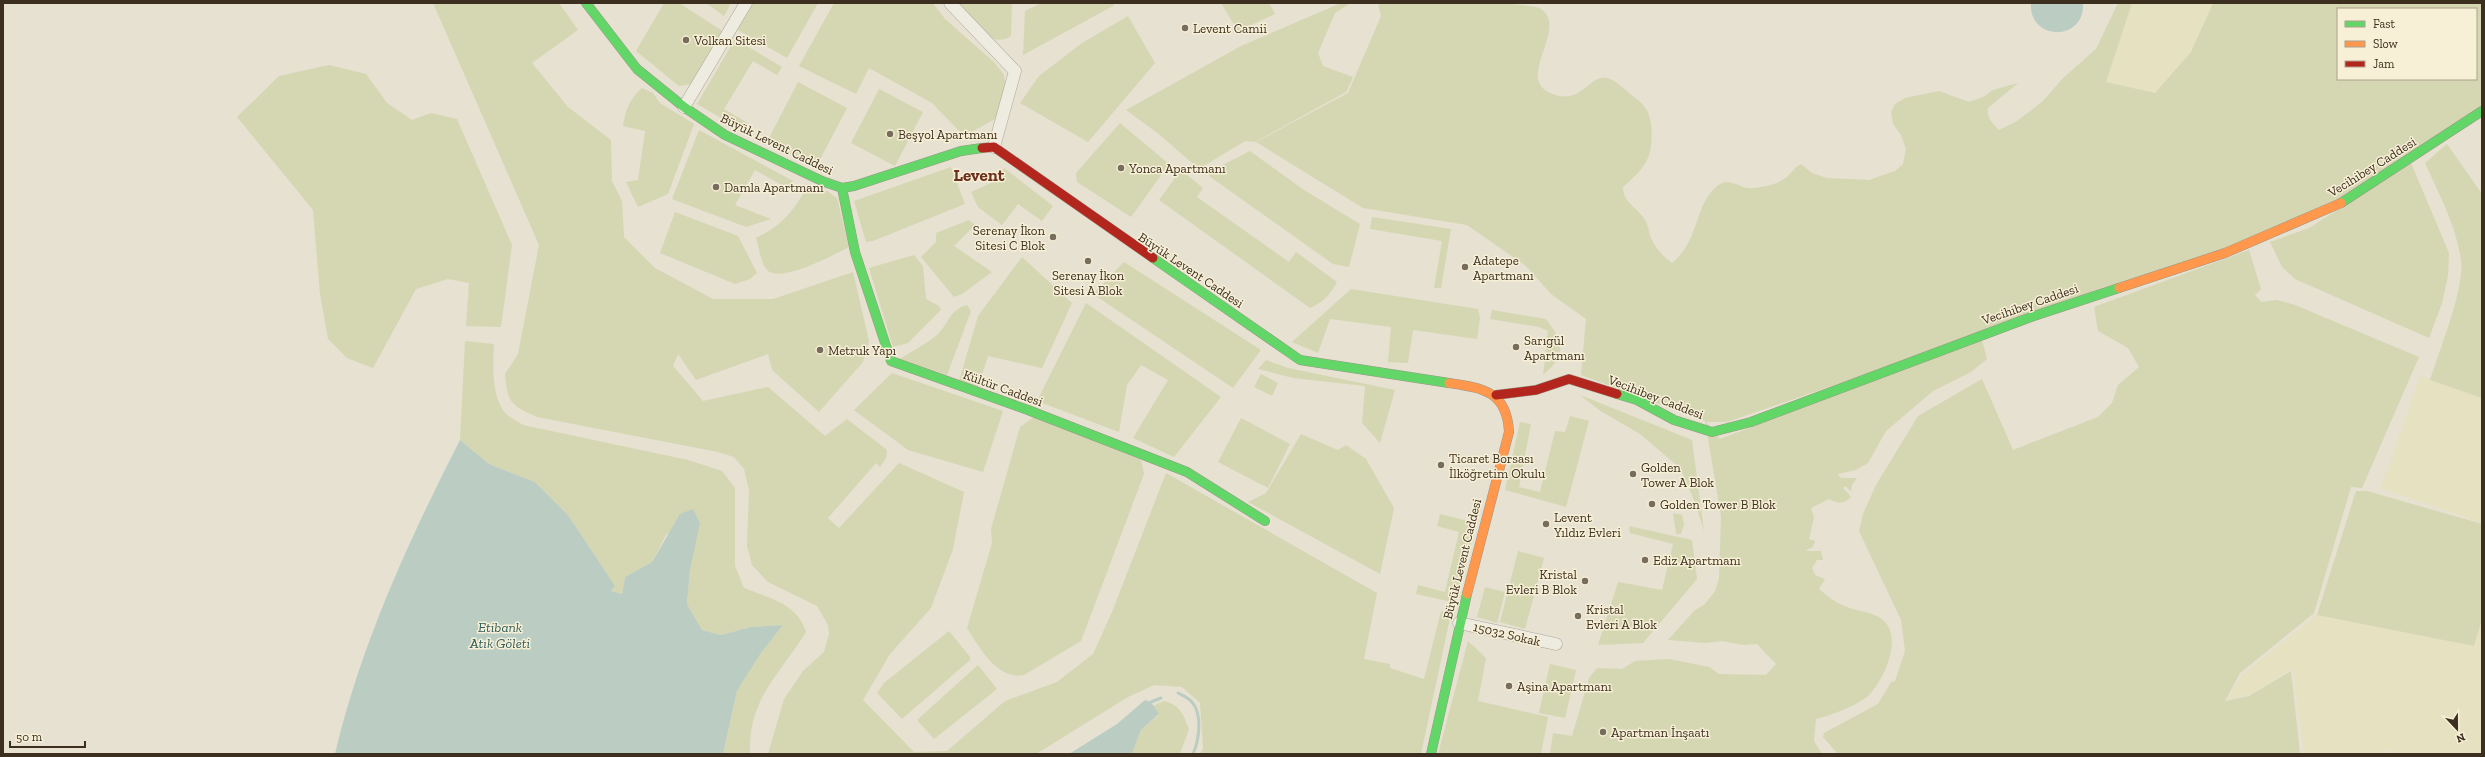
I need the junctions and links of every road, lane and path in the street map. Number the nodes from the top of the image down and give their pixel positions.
1 (586, 3) edge
2 (746, 3) edge
3 (950, 3) edge
4 (684, 107) junction
5 (2482, 111) edge
6 (994, 147) junction
7 (842, 188) junction
8 (1496, 396) junction
9 (1265, 521) dead end
10 (1459, 623) junction
11 (1556, 644) dead end
12 (1431, 754) edge

1 - 4 street, Büyük Levent Caddesi
2 - 4 street
3 - 6 street
4 - 7 street, Büyük Levent Caddesi
5 - 8 street, Vecihibey Caddesi
6 - 7 street, Büyük Levent Caddesi
6 - 8 street, Büyük Levent Caddesi
7 - 9 street, Kültür Caddesi
8 - 10 street, Büyük Levent Caddesi
10 - 11 street, 15032 Sokak
10 - 12 street, Büyük Levent Caddesi

